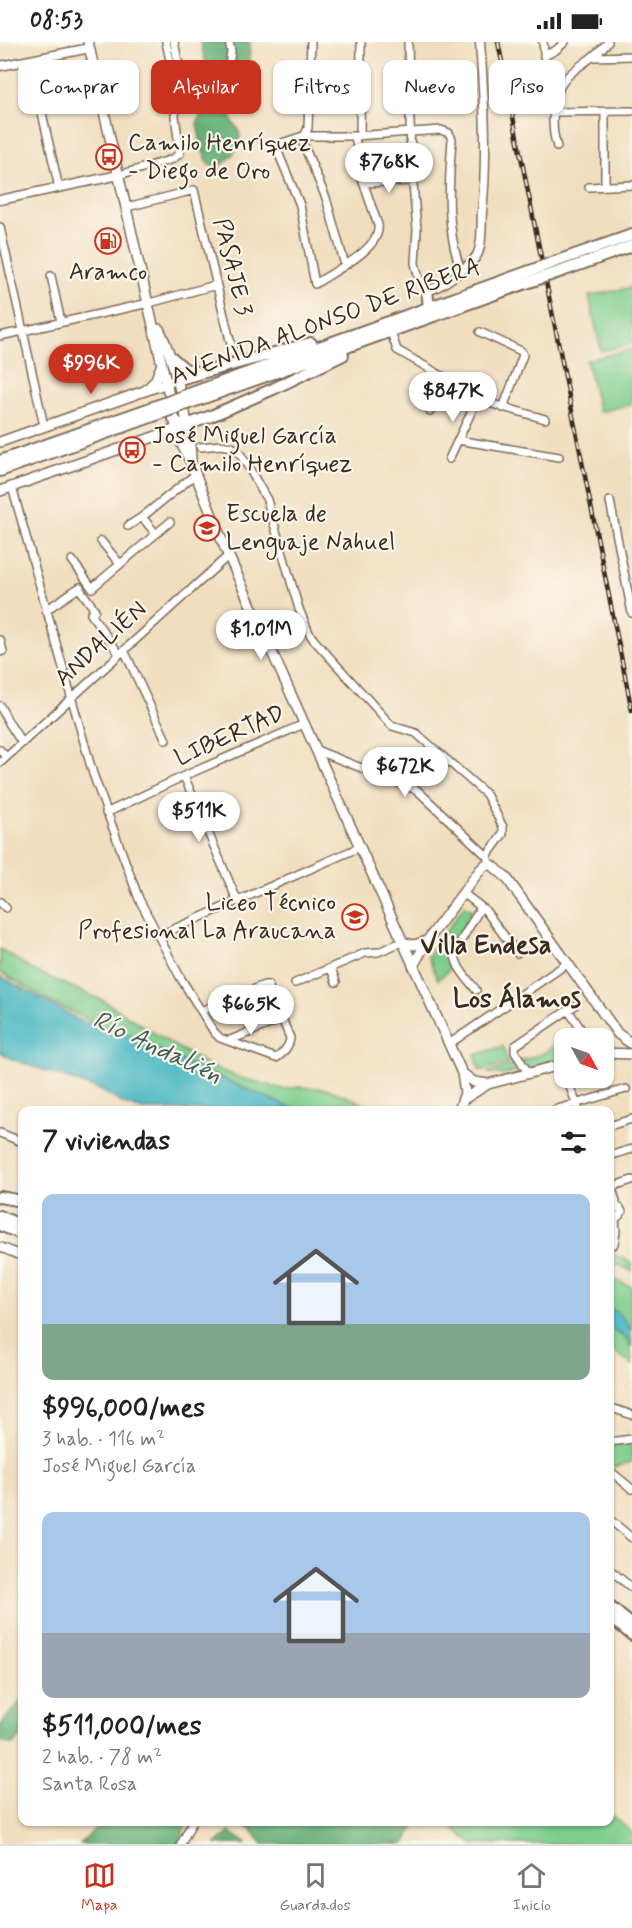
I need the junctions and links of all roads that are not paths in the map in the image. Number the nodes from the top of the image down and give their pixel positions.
1 (166, 42) edge
2 (174, 42) edge
3 (229, 42) edge
4 (311, 42) edge
5 (361, 42) edge
6 (408, 42) edge
7 (480, 42) edge
8 (543, 42) edge
9 (565, 42) edge
10 (608, 42) edge
11 (89, 45) edge
12 (544, 56) junction
13 (591, 57) junction
14 (632, 57) edge
15 (30, 60) edge
16 (171, 60) edge
17 (176, 60) edge
18 (230, 60) edge
19 (544, 60) edge
20 (18, 62) edge
21 (0, 66) edge
22 (565, 78) edge
23 (605, 111) junction
24 (632, 111) edge
25 (565, 112) edge
26 (42, 114) edge
27 (176, 114) edge
28 (553, 114) edge
29 (411, 131) junction
30 (303, 136) junction
31 (358, 136) junction
32 (557, 147) dead end
33 (119, 175) junction
34 (412, 181) junction
35 (364, 183) junction
36 (632, 185) edge
37 (605, 186) junction
38 (589, 187) dead end
39 (59, 188) junction
40 (0, 200) edge
41 (127, 207) junction
42 (0, 227) edge
43 (632, 235) edge
44 (632, 246) edge
45 (345, 265) junction
46 (561, 265) junction
47 (461, 270) junction
48 (51, 276) dead end
49 (528, 277) junction
50 (216, 285) junction
51 (427, 291) junction
52 (149, 303) junction
53 (429, 307) junction
54 (61, 322) junction
55 (372, 327) junction
56 (23, 331) junction
57 (480, 332) dead end
58 (387, 333) junction
59 (0, 336) edge
60 (233, 353) dead end
61 (167, 361) junction
62 (201, 373) junction
63 (448, 380) junction
64 (174, 384) junction
65 (146, 390) junction
66 (199, 395) junction
67 (478, 398) junction
68 (503, 408) junction
69 (161, 409) junction
70 (430, 411) dead end
71 (545, 419) dead end
72 (175, 424) junction
73 (187, 425) junction
74 (44, 426) junction
75 (458, 440) junction
76 (0, 442) edge
77 (200, 447) dead end
78 (559, 457) dead end
79 (449, 459) dead end
80 (0, 461) edge
81 (191, 463) junction
82 (0, 471) edge
83 (196, 474) junction
84 (12, 487) junction
85 (0, 491) edge
86 (610, 501) dead end
87 (142, 517) junction
88 (170, 522) dead end
89 (128, 526) dead end
90 (156, 534) junction
91 (101, 541) dead end
92 (229, 555) junction
93 (72, 560) dead end
94 (120, 564) junction
95 (628, 576) edge
96 (90, 585) junction
97 (79, 588) junction
98 (46, 610) junction
99 (632, 613) edge
100 (0, 640) edge
101 (0, 652) edge
102 (121, 652) junction
103 (71, 698) junction
104 (0, 706) edge
105 (304, 724) junction
106 (166, 740) dead end
107 (22, 743) junction
108 (0, 750) edge
109 (316, 750) junction
110 (6, 757) junction
111 (0, 763) edge
112 (184, 776) junction
113 (106, 813) junction
114 (360, 846) junction
115 (488, 860) junction
116 (463, 893) junction
117 (237, 900) junction
118 (0, 902) edge
119 (481, 907) junction
120 (6, 908) dead end
121 (158, 936) junction
122 (427, 941) junction
123 (402, 942) junction
124 (517, 953) dead end
125 (568, 963) junction
126 (413, 966) junction
127 (331, 968) junction
128 (336, 982) dead end
129 (295, 983) dead end
130 (476, 990) dead end
131 (201, 1011) junction
132 (282, 1019) junction
133 (582, 1028) edge
134 (618, 1034) junction
135 (228, 1041) junction
136 (614, 1041) edge
137 (449, 1044) junction
138 (632, 1044) edge
139 (614, 1053) edge
140 (632, 1054) edge
141 (554, 1071) edge
142 (462, 1072) junction
143 (529, 1074) junction
144 (488, 1084) junction
145 (571, 1088) edge
146 (626, 1089) dead end
147 (464, 1099) junction
148 (461, 1106) edge
149 (578, 1106) edge
150 (581, 1106) edge
151 (632, 1119) edge
152 (614, 1124) edge
153 (0, 1133) edge
154 (18, 1140) edge
155 (632, 1149) edge
156 (614, 1154) edge
157 (632, 1180) edge
158 (614, 1187) edge
159 (0, 1197) edge
160 (18, 1200) edge
161 (614, 1213) edge
162 (631, 1214) edge
163 (0, 1216) edge
164 (618, 1216) junction
165 (18, 1224) edge
166 (0, 1225) edge
167 (18, 1232) edge
168 (614, 1244) edge
169 (0, 1247) edge
170 (18, 1254) edge
171 (614, 1409) edge
172 (632, 1415) edge
173 (632, 1439) edge
174 (614, 1441) edge
175 (614, 1474) edge
176 (632, 1489) edge
177 (614, 1523) edge
178 (632, 1538) edge
179 (614, 1573) edge
180 (632, 1588) edge
181 (614, 1610) edge
182 (614, 1620) edge
183 (632, 1625) edge
184 (632, 1635) edge
185 (190, 1826) edge
186 (181, 1844) edge

1 - 16 street
2 - 17 street
3 - 18 street
4 - 30 street
5 - 31 street
6 - 29 street
7 - 47 street
8 - 12 street
9 - 12 street
10 - 13 street
11 - 15 street
11 - 33 main road
12 - 19 street
13 - 14 street
13 - 22 street
20 - 21 street
23 - 24 street
23 - 25 street
23 - 37 street
26 - 39 street
27 - 33 street
28 - 32 street
29 - 31 street
29 - 34 street
29 - 47 street
30 - 31 street
30 - 45 street
30 - 45 street
31 - 35 street
33 - 39 street
33 - 41 main road
34 - 35 street
34 - 51 street
35 - 45 street
36 - 37 street
37 - 38 street
39 - 40 street
41 - 50 street, PASAJE 3
41 - 52 main road
42 - 56 street
43 - 46 highway, AVENIDA ALONSO DE RIBERA
44 - 46 highway, AVENIDA ALONSO DE RIBERA
46 - 49 highway, AVENIDA ALONSO DE RIBERA, bridge
47 - 51 street
48 - 54 street
49 - 53 highway, AVENIDA ALONSO DE RIBERA
49 - 58 highway, AVENIDA ALONSO DE RIBERA
50 - 52 street
50 - 60 street, PASAJE 3
51 - 53 highway
52 - 54 street
52 - 61 main road
53 - 55 highway, AVENIDA ALONSO DE RIBERA
54 - 56 street
55 - 62 highway
55 - 66 highway, AVENIDA ALONSO DE RIBERA
56 - 59 street
56 - 74 street
57 - 68 street
58 - 63 street
58 - 66 highway, AVENIDA ALONSO DE RIBERA
58 - 73 highway
61 - 62 highway
61 - 64 main road
61 - 65 main road
62 - 64 highway
63 - 67 street
63 - 70 street
64 - 65 main road
64 - 72 main road
64 - 73 main road
65 - 74 main road
66 - 69 highway, AVENIDA ALONSO DE RIBERA, bridge
67 - 68 street
67 - 75 street
68 - 71 street
69 - 80 highway, AVENIDA ALONSO DE RIBERA
69 - 82 highway, AVENIDA ALONSO DE RIBERA
72 - 73 highway
72 - 81 main road
72 - 84 main road
73 - 81 main road
74 - 76 main road
75 - 78 street
75 - 79 street
77 - 115 street
81 - 83 main road
83 - 87 street
83 - 92 main road
84 - 85 main road
84 - 98 street
86 - 95 street
87 - 89 street
87 - 90 street
88 - 90 street
90 - 94 street
91 - 94 street
92 - 102 street, ANDALIÉN
92 - 105 main road
93 - 96 street
94 - 96 street
95 - 99 street
96 - 97 street
97 - 98 street
97 - 102 street
98 - 103 street
100 - 101 street
102 - 103 street, ANDALIÉN
102 - 106 street
103 - 107 street, ANDALIÉN
103 - 113 street
104 - 107 street
105 - 109 main road
105 - 112 street, LIBERTAD
107 - 110 street, ANDALIÉN
108 - 110 street
109 - 114 main road
109 - 115 street
110 - 111 street, ANDALIÉN
112 - 113 street, LIBERTAD
112 - 117 street
113 - 121 street
114 - 117 street
114 - 123 main road
115 - 116 main road
115 - 125 main road
116 - 119 street
116 - 122 main road
117 - 121 street
118 - 120 street
119 - 124 street
119 - 130 street
121 - 131 street
122 - 123 main road
122 - 126 main road
123 - 126 main road
123 - 127 street
125 - 134 main road
125 - 137 street
126 - 137 main road
127 - 128 street
127 - 129 street
131 - 132 street
131 - 135 street
132 - 135 street
132 - 135 street
133 - 143 street
134 - 136 main road
134 - 138 main road
137 - 142 main road
139 - 140 main road
141 - 143 main road
142 - 144 main road
142 - 147 main road
143 - 144 main road
144 - 147 main road
145 - 149 street
146 - 150 street
147 - 148 main road
151 - 152 street
153 - 154 street
155 - 156 street
157 - 158 street
159 - 160 highway
161 - 164 street
162 - 164 street
163 - 165 highway
164 - 168 street
166 - 167 highway
169 - 170 street
171 - 172 street
173 - 174 street
175 - 176 street
177 - 178 street
179 - 180 street
181 - 183 highway
182 - 184 highway
185 - 186 street

